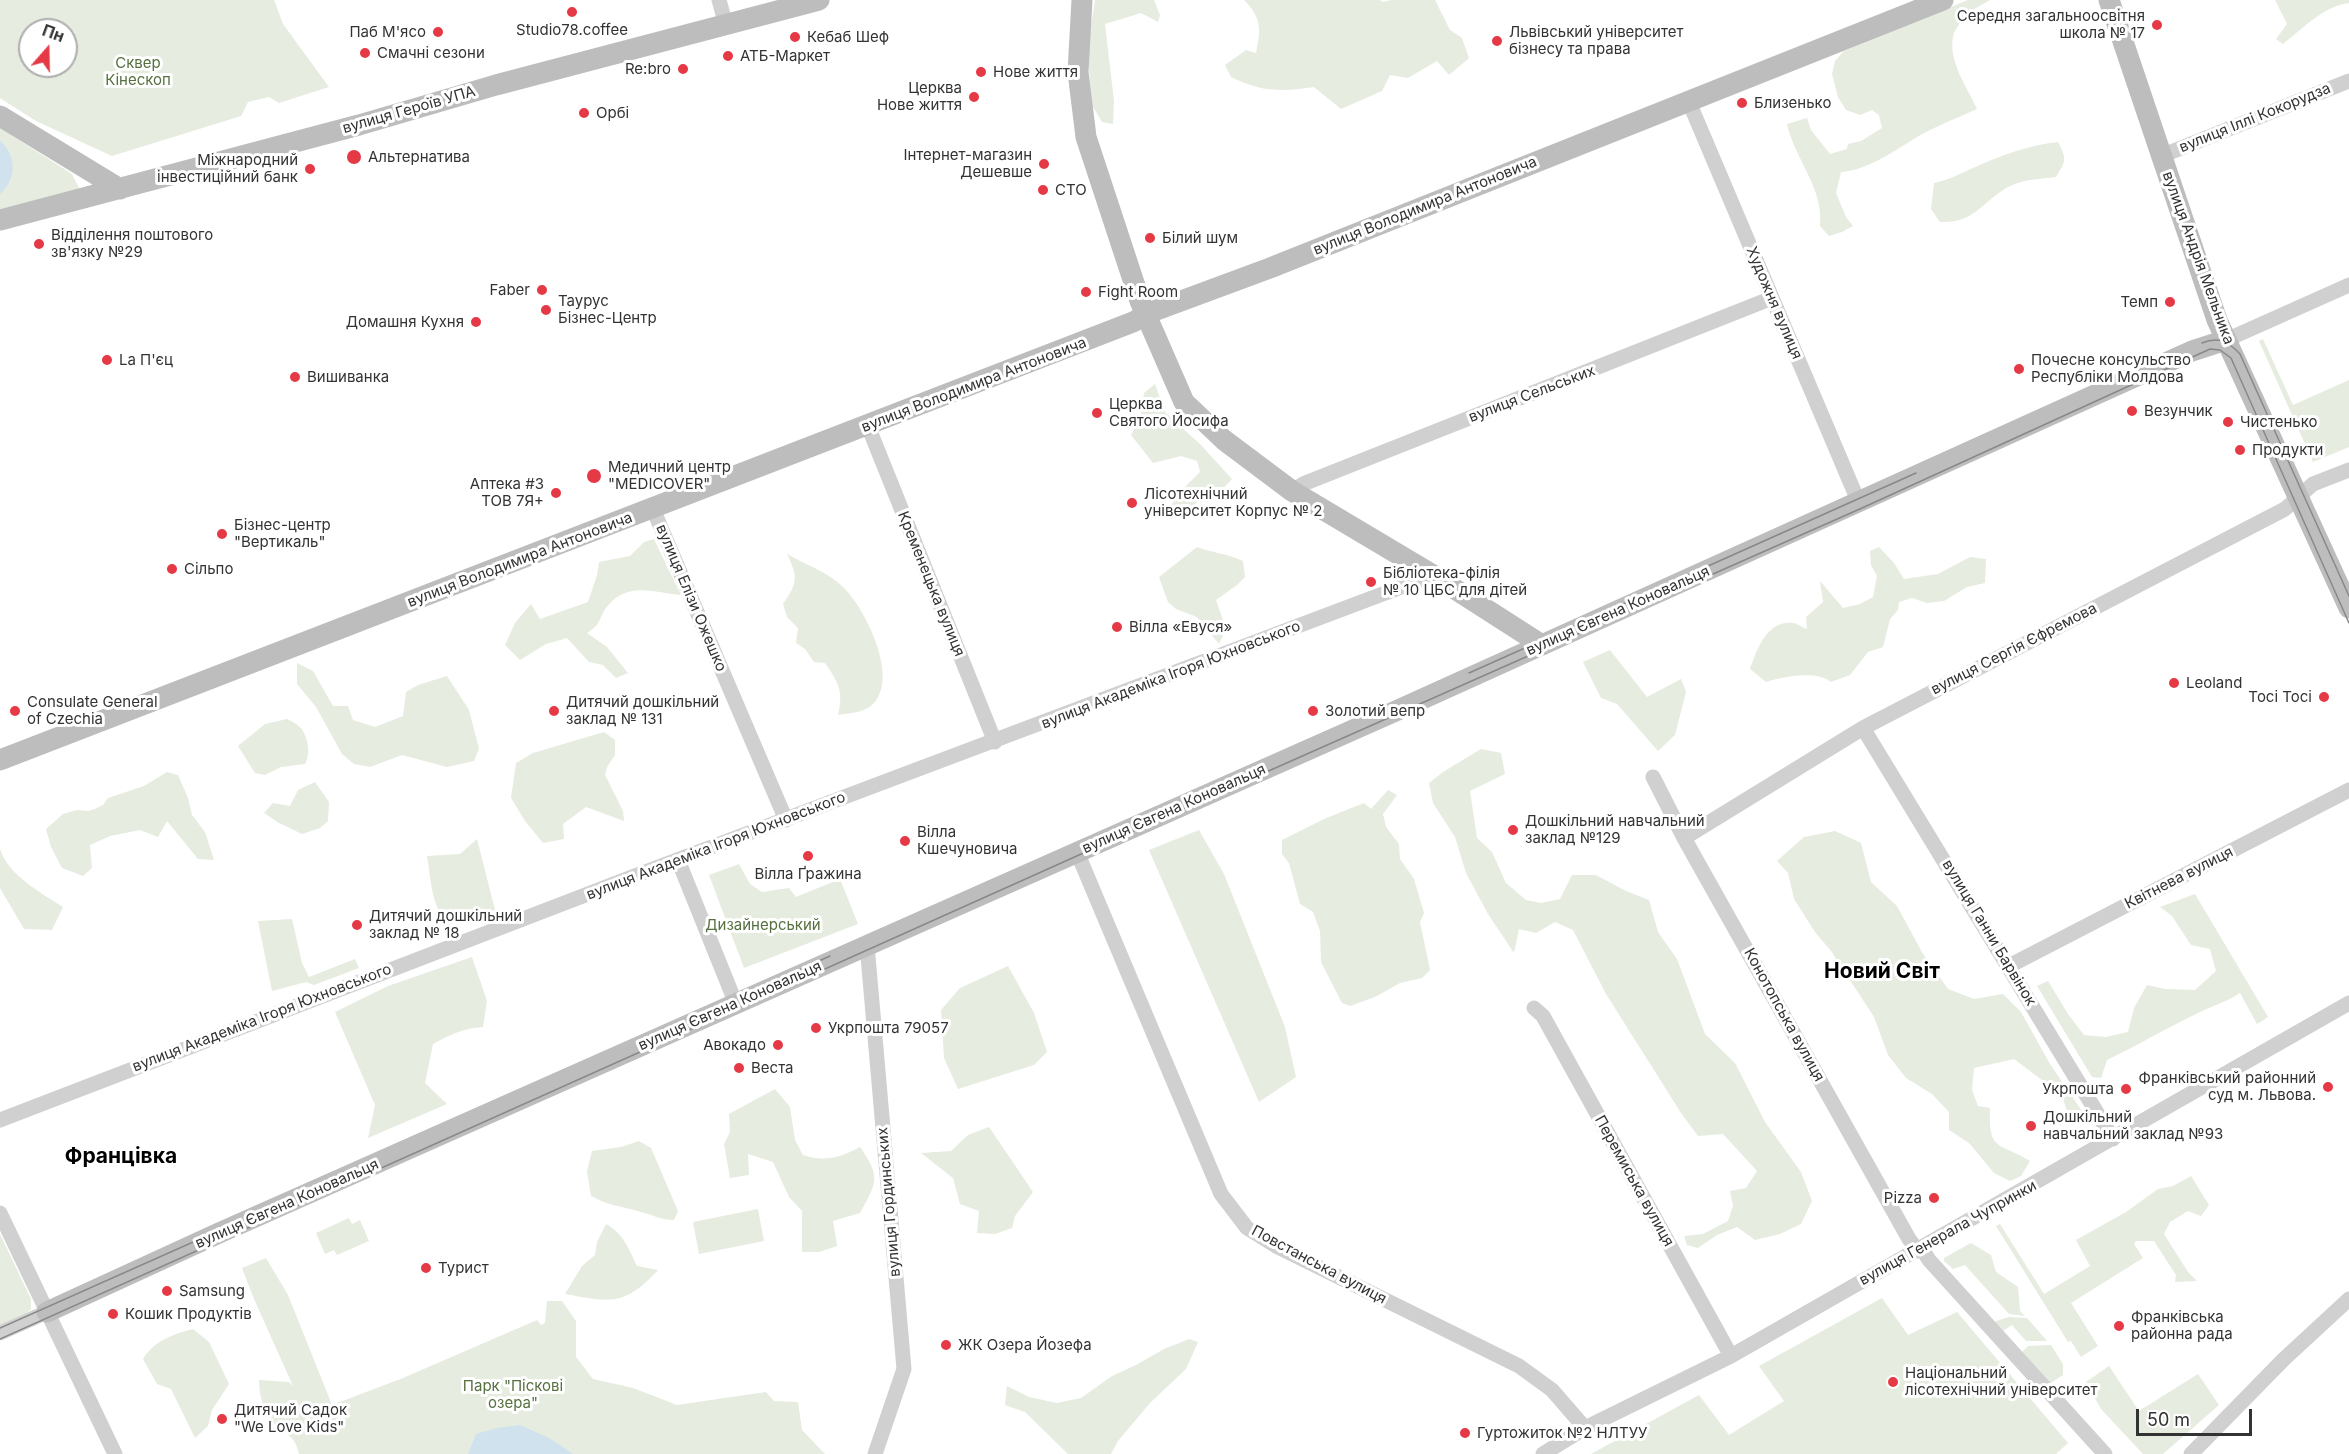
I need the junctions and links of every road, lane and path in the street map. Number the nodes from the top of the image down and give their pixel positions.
1 (719, 0) edge
2 (819, 0) edge
3 (1082, 0) edge
4 (1943, 0) edge
5 (2109, 0) edge
6 (726, 25) junction
7 (2349, 81) edge
8 (1689, 102) junction
9 (0, 116) edge
10 (2161, 156) junction
11 (120, 189) junction
12 (0, 220) edge
13 (2349, 285) edge
14 (1772, 298) junction
15 (1145, 315) junction
16 (2226, 340) junction
17 (868, 426) junction
18 (2349, 470) edge
19 (1292, 491) junction
20 (2299, 496) junction
21 (1859, 503) junction
22 (653, 509) junction
23 (1433, 575) junction
24 (2349, 608) edge
25 (1542, 645) junction
26 (1863, 728) junction
27 (994, 742) junction
28 (0, 760) edge
29 (1653, 777) dead end
30 (2349, 790) edge
31 (786, 820) junction
32 (1684, 838) junction
33 (1077, 852) junction
34 (678, 860) junction
35 (867, 945) junction
36 (2009, 966) junction
37 (2349, 1003) edge
38 (735, 1004) junction
39 (1534, 1008) dead end
40 (0, 1120) edge
41 (2113, 1139) junction
42 (0, 1213) edge
43 (1920, 1250) junction
44 (2349, 1299) edge
45 (47, 1312) junction
46 (0, 1333) edge
47 (1731, 1356) junction
48 (1585, 1428) junction
49 (115, 1454) edge
50 (875, 1454) edge
51 (1543, 1454) edge
52 (2105, 1454) edge
53 (2192, 1454) edge

1 - 6 street
2 - 6 street, вулиця Героїв УПА
3 - 15 street
4 - 8 street, вулиця Володимира Антоновича
5 - 10 street, вулиця Андрія Мельника
6 - 11 street, вулиця Героїв УПА
7 - 10 street, вулиця Іллі Кокорудза
8 - 14 street, Художня вулиця
8 - 15 street, вулиця Володимира Антоновича
9 - 11 street
10 - 16 street, вулиця Андрія Мельника
11 - 12 street, вулиця Героїв УПА
13 - 16 street, вулиця Євгена Коновальця
14 - 19 street, вулиця Сельських
14 - 21 street, Художня вулиця
15 - 17 street, вулиця Володимира Антоновича
15 - 19 street
16 - 20 street, вулиця Андрія Мельника
16 - 21 street, вулиця Євгена Коновальця
17 - 22 street, вулиця Володимира Антоновича
17 - 27 street, Кременецька вулиця
18 - 20 street, вулиця Сергія Єфремова
19 - 23 street
20 - 24 street, вулиця Андрія Мельника
20 - 26 street, вулиця Сергія Єфремова
21 - 25 street, вулиця Євгена Коновальця
22 - 28 street, вулиця Володимира Антоновича
22 - 31 street, вулиця Елізи Ожешко
23 - 25 street
23 - 27 street, вулиця Академіка Ігоря Юхновського
25 - 33 street, вулиця Євгена Коновальця
26 - 32 street, вулиця Сергія Єфремова
26 - 36 street, вулиця Ганни Барвінок
27 - 31 street, вулиця Академіка Ігоря Юхновського
29 - 32 street, Конотопська вулиця
30 - 36 street, Квітнева вулиця
31 - 34 street, вулиця Академіка Ігоря Юхновського
32 - 43 street, Конотопська вулиця
33 - 35 street, вулиця Євгена Коновальця
33 - 48 street, Повстанська вулиця
34 - 38 street
34 - 40 street, вулиця Академіка Ігоря Юхновського
35 - 38 street, вулиця Євгена Коновальця
35 - 50 street, вулиця Гординських
36 - 41 street, вулиця Ганни Барвінок
37 - 41 street, вулиця Генерала Чупринки
38 - 45 street, вулиця Євгена Коновальця
39 - 47 street, Перемиська вулиця
41 - 43 street, вулиця Генерала Чупринки
42 - 45 street
43 - 47 street, вулиця Генерала Чупринки
43 - 52 street, Конотопська вулиця
44 - 53 street
45 - 46 street, вулиця Євгена Коновальця
45 - 49 street
47 - 48 street, вулиця Генерала Чупринки
48 - 51 street, вулиця Генерала Чупринки

